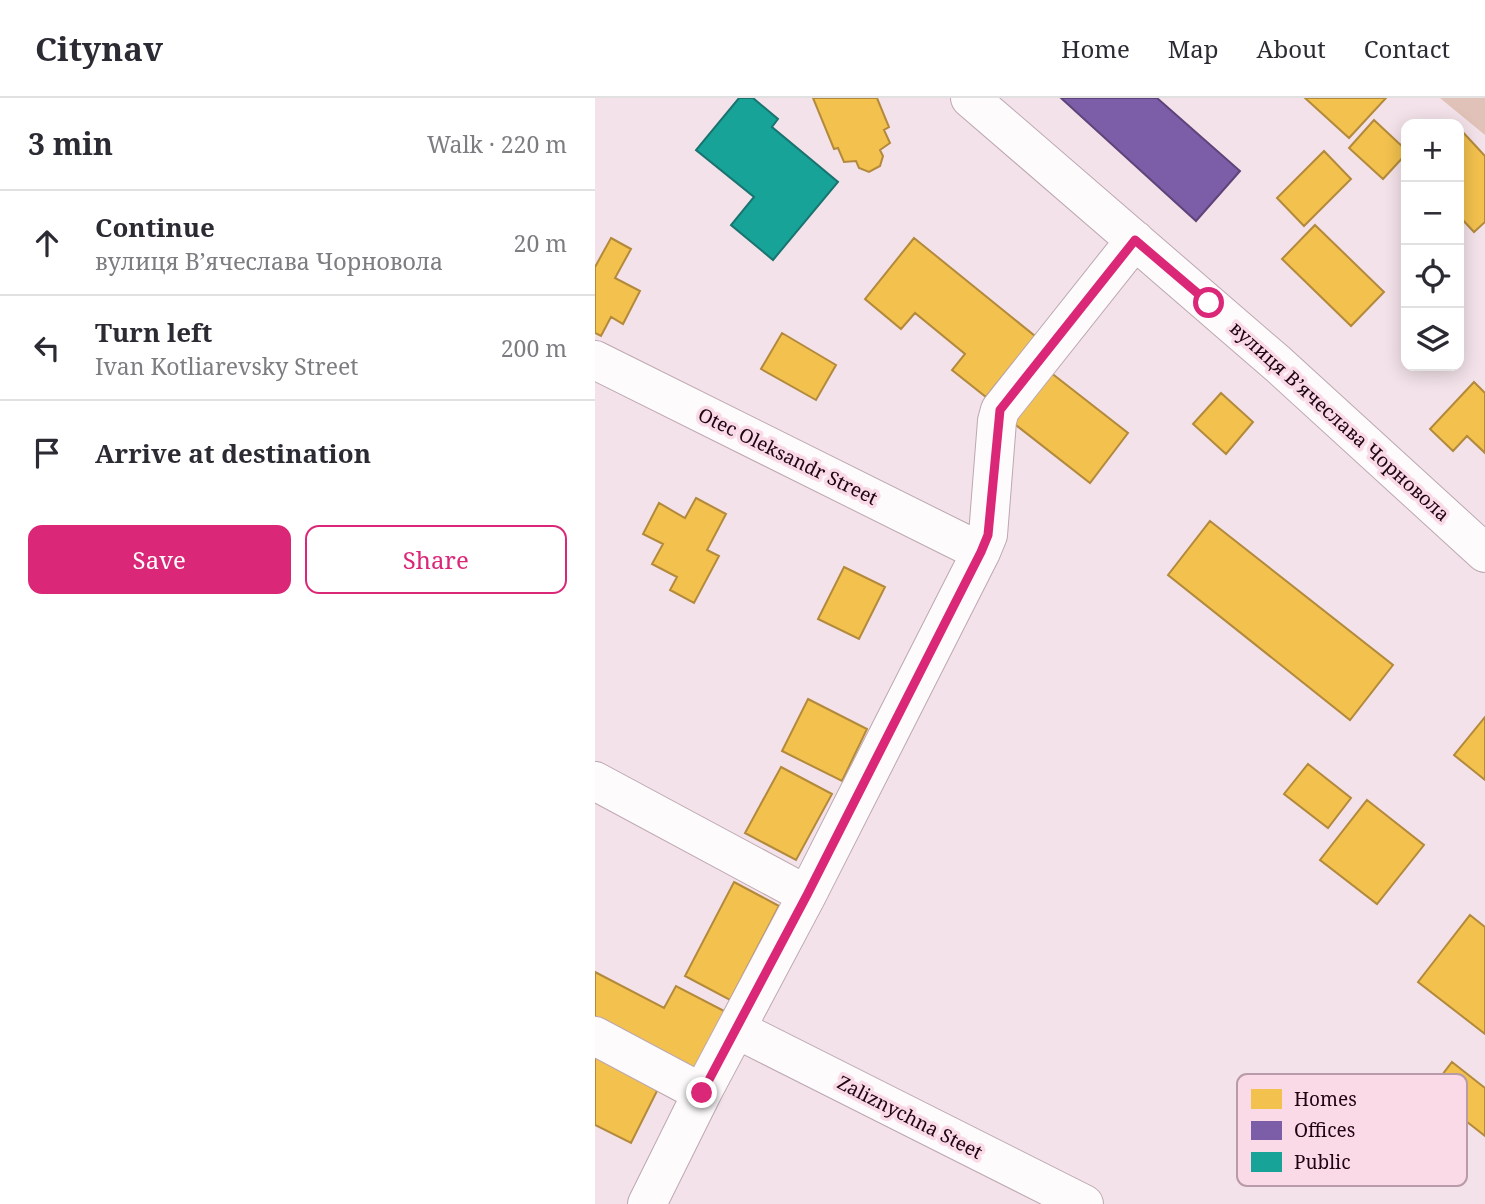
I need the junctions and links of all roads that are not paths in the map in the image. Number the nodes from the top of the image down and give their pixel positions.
1 (970, 98) edge
2 (1135, 240) junction
3 (595, 360) edge
4 (981, 552) junction
5 (1485, 553) edge
6 (595, 780) edge
7 (807, 895) junction
8 (736, 1029) junction
9 (595, 1036) edge
10 (702, 1093) junction
11 (647, 1204) edge
12 (1084, 1204) edge

1 - 2 street, вулиця Вʼячеслава Чорновола
2 - 4 street
2 - 5 street, вулиця Вʼячеслава Чорновола
3 - 4 street, Otec Oleksandr Street
4 - 7 street
6 - 7 street
7 - 8 street
8 - 10 street
8 - 12 street, Zaliznychna Steet
9 - 10 street
10 - 11 street

